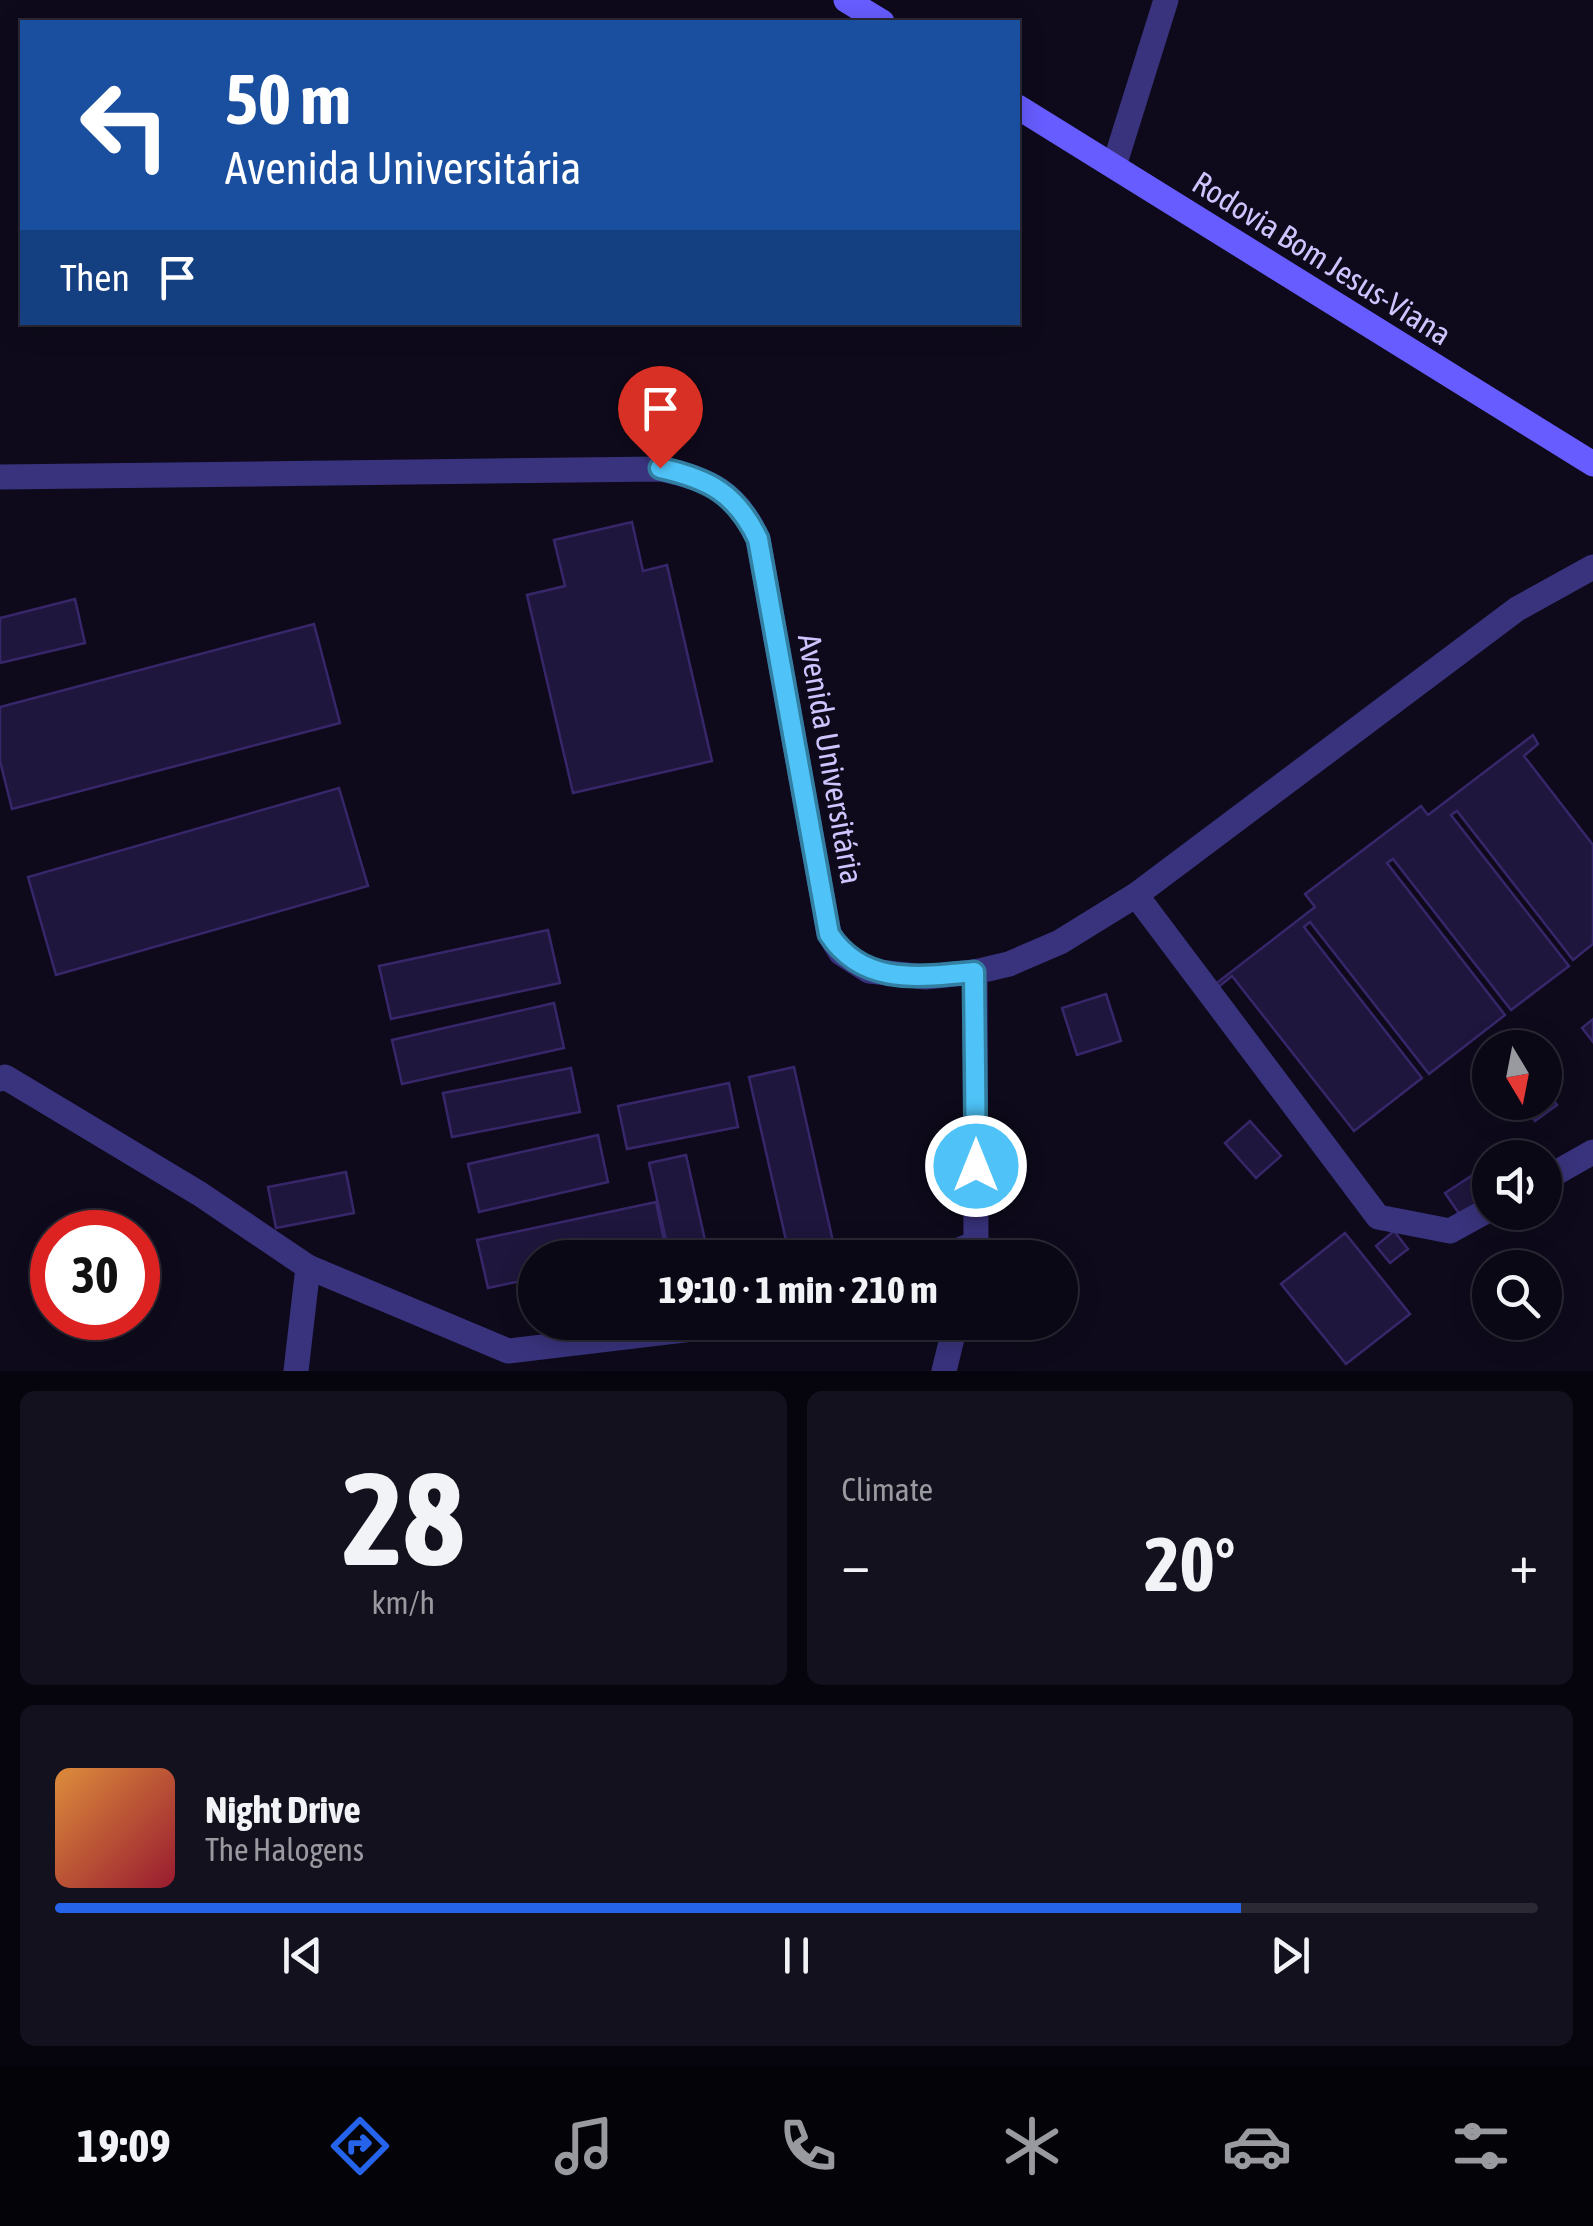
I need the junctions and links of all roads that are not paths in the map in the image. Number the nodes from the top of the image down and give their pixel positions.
1 (846, 0) edge
2 (1166, 0) edge
3 (879, 20) edge
4 (1020, 108) edge
5 (1114, 166) junction
6 (1593, 464) edge
7 (0, 477) edge
8 (1593, 566) edge
9 (1136, 895) junction
10 (974, 972) junction
11 (2, 1071) edge
12 (1593, 1152) edge
13 (1562, 1169) edge
14 (1472, 1219) edge
15 (974, 1240) edge
16 (308, 1267) junction
17 (605, 1340) edge
18 (952, 1340) edge
19 (296, 1371) edge
20 (944, 1371) edge

1 - 3 street
2 - 5 street
4 - 5 street, Rodovia Bom Jesus-Viana
5 - 6 street, Rodovia Bom Jesus-Viana
7 - 10 street, Avenida Universitária
8 - 9 street, Avenida Universitária
9 - 10 street, Avenida Universitária
9 - 14 street
10 - 15 street
11 - 16 street
12 - 13 street
16 - 17 street
16 - 19 street
18 - 20 street

